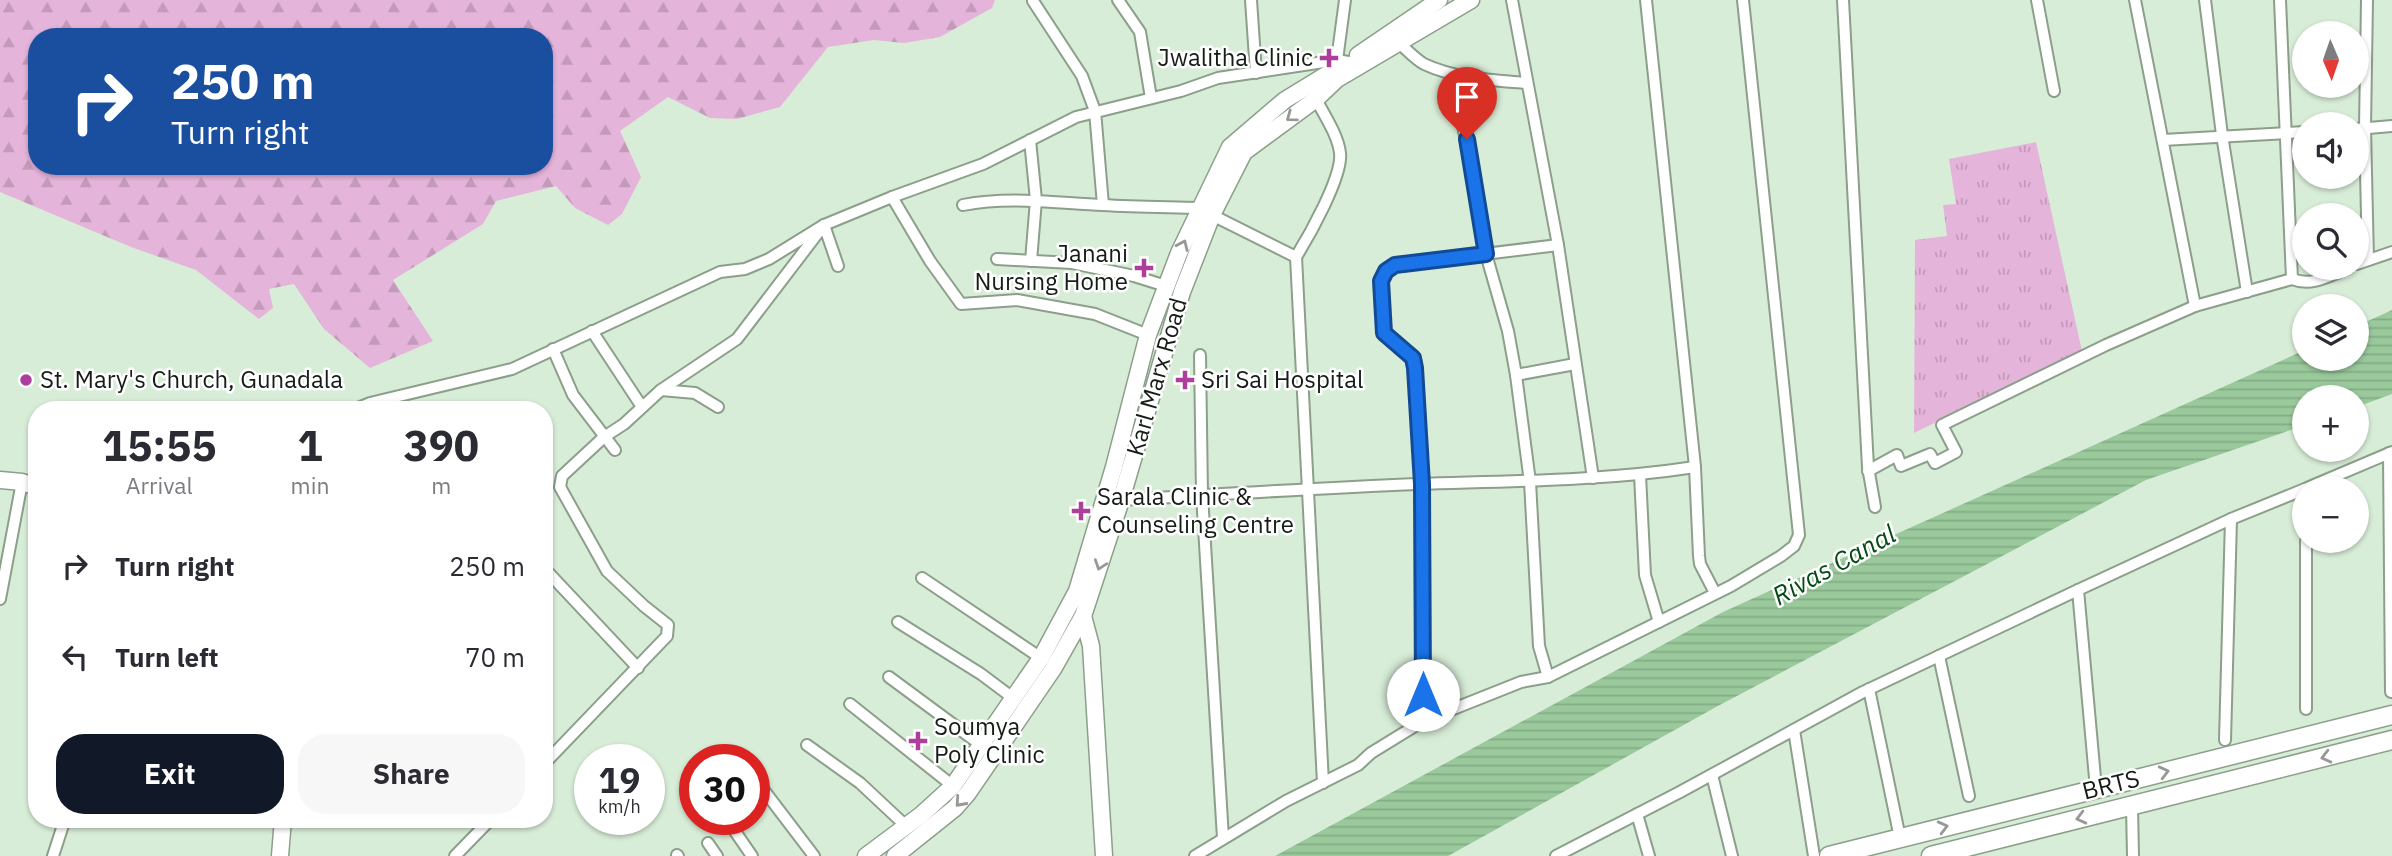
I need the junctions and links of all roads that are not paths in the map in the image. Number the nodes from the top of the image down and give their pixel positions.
1 (1118, 0) edge
2 (1251, 0) edge
3 (1345, 0) edge
4 (1439, 0) edge
5 (1471, 0) edge
6 (1512, 0) edge
7 (1646, 0) edge
8 (1743, 0) edge
9 (1843, 0) edge
10 (2036, 0) edge
11 (2134, 0) edge
12 (2205, 0) edge
13 (2280, 0) edge
14 (2367, 0) edge
15 (1032, 1) edge
16 (1399, 43) junction
17 (1344, 60) junction
18 (1369, 60) junction
19 (1256, 73) junction
20 (1451, 74) junction
21 (1527, 83) junction
22 (2054, 91) dead end
23 (1151, 98) junction
24 (1316, 99) junction
25 (1095, 111) junction
26 (2362, 112) edge
27 (2392, 126) edge
28 (2369, 127) edge
29 (2292, 133) edge
30 (2285, 134) junction
31 (2222, 135) junction
32 (1030, 140) junction
33 (2163, 140) junction
34 (892, 197) junction
35 (1036, 200) junction
36 (962, 205) dead end
37 (1103, 205) junction
38 (1206, 211) junction
39 (824, 225) junction
40 (1558, 245) junction
41 (2392, 251) edge
42 (1486, 254) junction
43 (1296, 257) junction
44 (997, 259) dead end
45 (2369, 259) edge
46 (1031, 261) junction
47 (838, 265) dead end
48 (2292, 279) joint
49 (2294, 280) edge
50 (2319, 280) edge
51 (1167, 286) junction
52 (2247, 292) junction
53 (2195, 306) junction
54 (592, 331) junction
55 (1148, 335) junction
56 (554, 349) junction
57 (1200, 355) dead end
58 (1575, 363) junction
59 (1516, 375) junction
60 (662, 390) junction
61 (374, 401) edge
62 (642, 407) junction
63 (718, 407) dead end
64 (604, 437) junction
65 (615, 450) dead end
66 (2391, 453) edge
67 (1695, 467) junction
68 (1868, 471) junction
69 (1640, 475) junction
70 (2337, 476) edge
71 (1593, 478) junction
72 (0, 480) edge
73 (1530, 482) junction
74 (28, 484) edge
75 (1422, 484) junction
76 (28, 488) edge
77 (1310, 489) junction
78 (1202, 495) junction
79 (2292, 495) edge
80 (1121, 500) junction
81 (1875, 507) dead end
82 (2231, 519) junction
83 (2306, 553) edge
84 (553, 578) edge
85 (922, 578) dead end
86 (2078, 590) junction
87 (1716, 593) junction
88 (0, 599) edge
89 (1083, 616) junction
90 (898, 622) dead end
91 (1659, 622) junction
92 (1939, 656) junction
93 (1041, 658) junction
94 (638, 668) junction
95 (889, 677) dead end
96 (1548, 677) junction
97 (1869, 689) junction
98 (2391, 692) edge
99 (1013, 698) junction
100 (850, 704) dead end
101 (2306, 709) dead end
102 (2392, 715) edge
103 (1423, 721) junction
104 (1794, 730) junction
105 (2225, 740) dead end
106 (2392, 740) edge
107 (807, 745) dead end
108 (981, 745) junction
109 (553, 755) edge
110 (1712, 775) junction
111 (1323, 783) junction
112 (953, 786) junction
113 (2096, 789) junction
114 (1969, 796) dead end
115 (770, 799) edge
116 (2132, 806) junction
117 (1637, 814) junction
118 (906, 826) junction
119 (62, 828) edge
120 (282, 828) edge
121 (482, 828) edge
122 (738, 835) edge
123 (1223, 838) junction
124 (1900, 838) junction
125 (708, 843) dead end
126 (53, 856) edge
127 (280, 856) edge
128 (455, 856) edge
129 (717, 856) edge
130 (752, 856) edge
131 (814, 856) edge
132 (866, 856) edge
133 (895, 856) edge
134 (1104, 856) edge
135 (1195, 856) edge
136 (1556, 856) edge
137 (1649, 856) edge
138 (1732, 856) edge
139 (1814, 856) edge
140 (1829, 856) edge
141 (1931, 856) edge
142 (2133, 856) edge

1 - 23 street
2 - 19 street
3 - 17 street
4 - 17 main road, Karl Marx Road
5 - 16 main road, Karl Marx Road
6 - 21 street
7 - 67 street
8 - 87 street
9 - 68 street
10 - 22 street
11 - 33 street
12 - 31 street
13 - 30 street
14 - 26 street
15 - 25 street
16 - 18 main road, Karl Marx Road
16 - 20 street
17 - 18 street
17 - 19 street
17 - 38 main road, Karl Marx Road
18 - 24 main road, Karl Marx Road
19 - 23 street
20 - 21 street
20 - 42 street
21 - 40 street
23 - 25 street
24 -> 38 main road, Karl Marx Road
24 - 43 street
25 - 32 street
25 - 37 street
27 - 28 street
29 - 30 street
30 - 31 street
30 - 48 street
31 - 33 street
31 - 52 street
32 - 34 street
32 - 35 street
33 - 53 street
34 - 39 street
34 - 55 street
35 - 36 street
35 - 37 street
35 - 46 street
37 - 38 street
38 - 43 street
51 -> 38 main road, Karl Marx Road
38 - 80 main road, Karl Marx Road
39 - 47 street
39 - 54 street
39 - 60 street
40 - 42 street
40 - 58 street
41 - 45 street
42 - 59 street
42 - 75 street
43 - 77 street
44 - 46 street
46 - 51 street
48 - 52 street
49 - 50 street
51 - 55 main road, Karl Marx Road
52 - 53 street
53 - 68 street
54 - 56 street
54 - 62 street
55 - 93 main road, Karl Marx Road
56 - 61 street
56 - 64 street
57 - 78 street
58 - 59 street
58 - 71 street
59 - 73 street
60 - 62 street
60 - 63 street
62 - 64 street
64 - 65 street
64 - 94 street
66 - 70 street
66 - 98 street
67 - 69 street
67 - 87 street
68 - 81 street
69 - 71 street
69 - 91 street
71 - 73 street
72 - 74 main road
73 - 75 street
73 - 96 street
75 - 77 street
75 - 103 street
76 - 88 street
77 - 78 street
77 - 111 street
78 - 80 street
78 - 123 street
79 - 82 street
80 -> 89 main road, Karl Marx Road
82 - 86 street
82 - 105 street
83 - 101 street
84 - 94 street
85 - 93 street
86 - 92 street
86 - 113 street
87 - 91 street
89 -> 133 main road, Karl Marx Road
89 - 134 main road
90 - 99 street
91 - 96 street
92 - 97 street
92 - 114 street
93 - 99 main road, Karl Marx Road
94 - 109 street
95 - 108 street
96 - 103 street
97 - 104 street
97 - 124 street
99 - 108 main road, Karl Marx Road
100 - 112 street
113 -> 102 main road, BRTS
103 - 111 street
104 - 110 street
104 - 139 street
106 -> 116 main road
107 - 118 street
108 - 112 main road, Karl Marx Road
110 - 117 street
110 - 138 street
111 - 123 street
112 - 118 main road, Karl Marx Road
124 -> 113 main road, BRTS
115 - 131 street
116 -> 141 main road
116 - 142 street
117 - 136 street
117 - 137 street
118 - 132 main road, Karl Marx Road
119 - 126 street
120 - 127 main road
121 - 128 street
122 - 130 street
123 - 135 street
124 - 140 main road, BRTS
125 - 129 street

